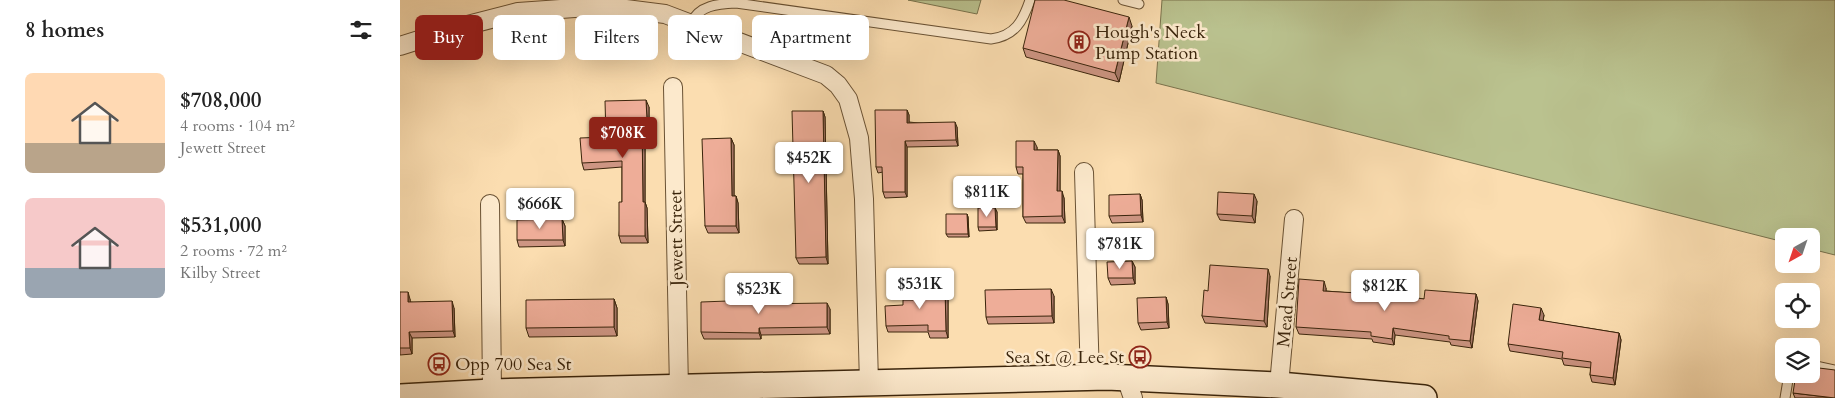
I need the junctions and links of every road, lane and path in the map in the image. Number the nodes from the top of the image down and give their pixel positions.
1 (1030, 0) edge
2 (1123, 0) edge
3 (1139, 4) dead end
4 (668, 15) edge
5 (695, 15) edge
6 (742, 43) edge
7 (400, 46) edge
8 (673, 87) dead end
9 (1084, 172) dead end
10 (490, 204) dead end
11 (1294, 219) dead end
12 (1820, 367) edge
13 (1835, 370) edge
14 (1090, 379) junction
15 (1788, 383) edge
16 (1280, 385) junction
17 (679, 388) junction
18 (1129, 388) edge
19 (858, 389) edge
20 (492, 392) junction
21 (400, 397) edge
22 (1424, 398) edge
23 (1785, 398) edge

1 - 5 lane
2 - 3 lane
4 - 7 street
6 - 19 street
8 - 17 street, Jewett Street
9 - 14 street
10 - 20 street
11 - 16 street, Mead Street
12 - 13 lane
14 - 18 main road
14 - 19 main road
15 - 23 lane
16 - 18 main road
16 - 22 main road
17 - 19 main road
17 - 20 main road
20 - 21 main road

